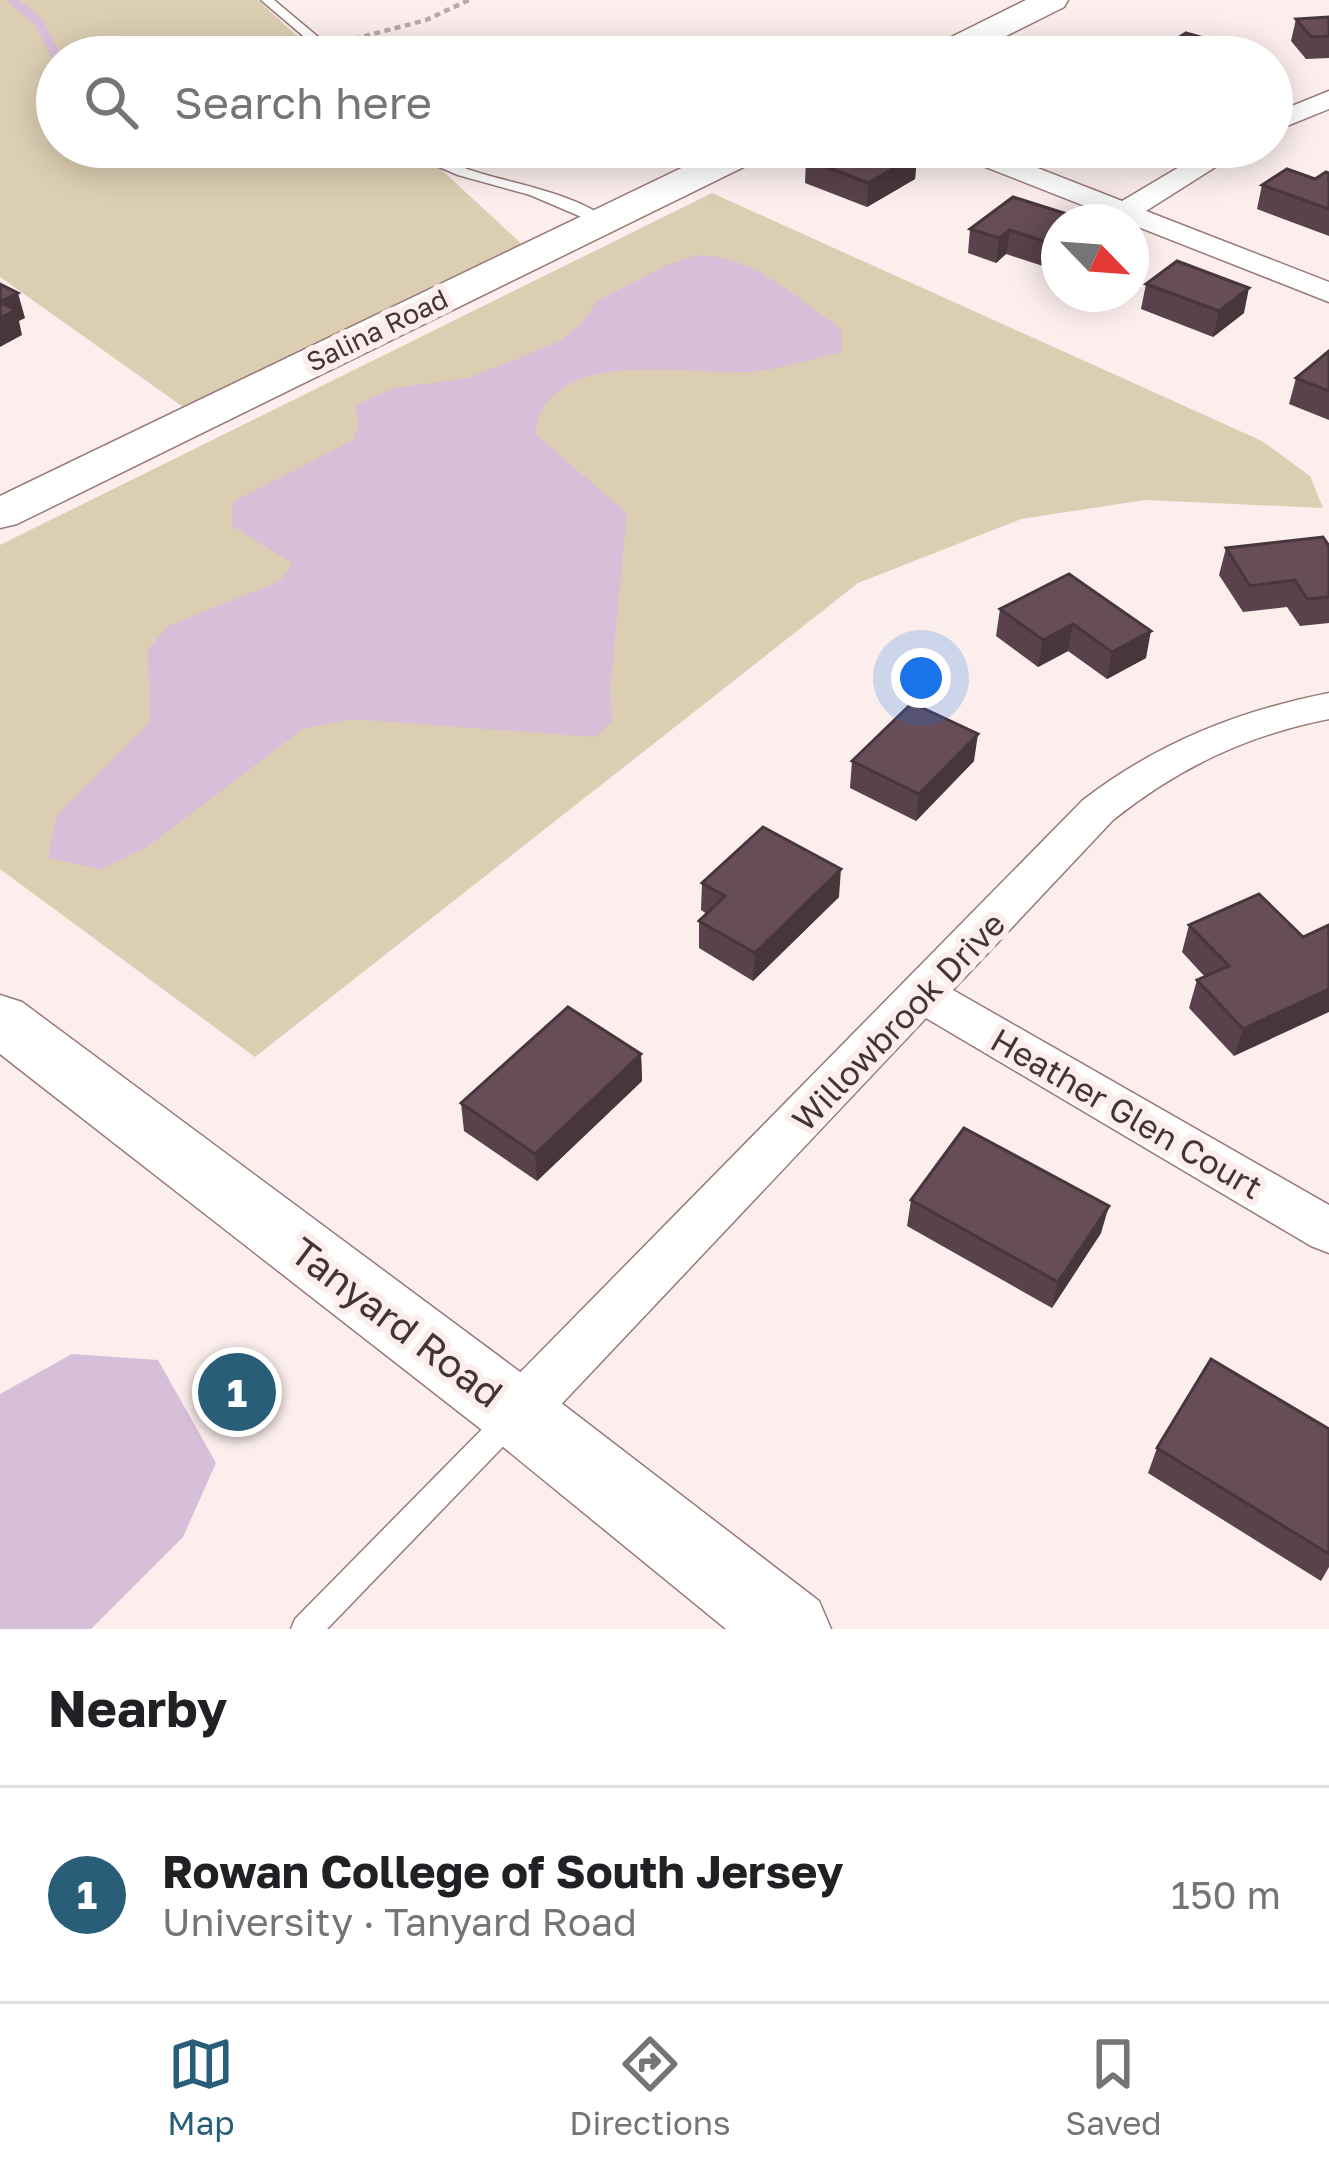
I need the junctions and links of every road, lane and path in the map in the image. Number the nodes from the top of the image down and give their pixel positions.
1 (267, 0) edge
2 (469, 0) edge
3 (1052, 0) edge
4 (310, 36) edge
5 (375, 36) edge
6 (979, 36) edge
7 (1329, 99) edge
8 (1293, 115) edge
9 (449, 168) edge
10 (711, 168) edge
11 (1014, 168) edge
12 (1198, 168) edge
13 (1107, 204) edge
14 (1137, 204) edge
15 (603, 220) junction
16 (1149, 221) edge
17 (1329, 293) edge
18 (0, 514) edge
19 (1329, 706) edge
20 (924, 995) junction
21 (0, 1019) edge
22 (1329, 1231) edge
23 (517, 1413) junction
24 (306, 1629) edge
25 (790, 1629) edge

1 - 4 lane
2 - 5 path
3 - 6 street
7 - 8 street
9 - 15 lane
10 - 15 street, Salina Road
11 - 13 street
12 - 14 street
15 - 18 street, Salina Road
16 - 17 street
19 - 20 street, Willowbrook Drive
20 - 22 street, Heather Glen Court
20 - 23 street, Willowbrook Drive
21 - 23 street, Tanyard Road
23 - 24 lane
23 - 25 street, Tanyard Road

